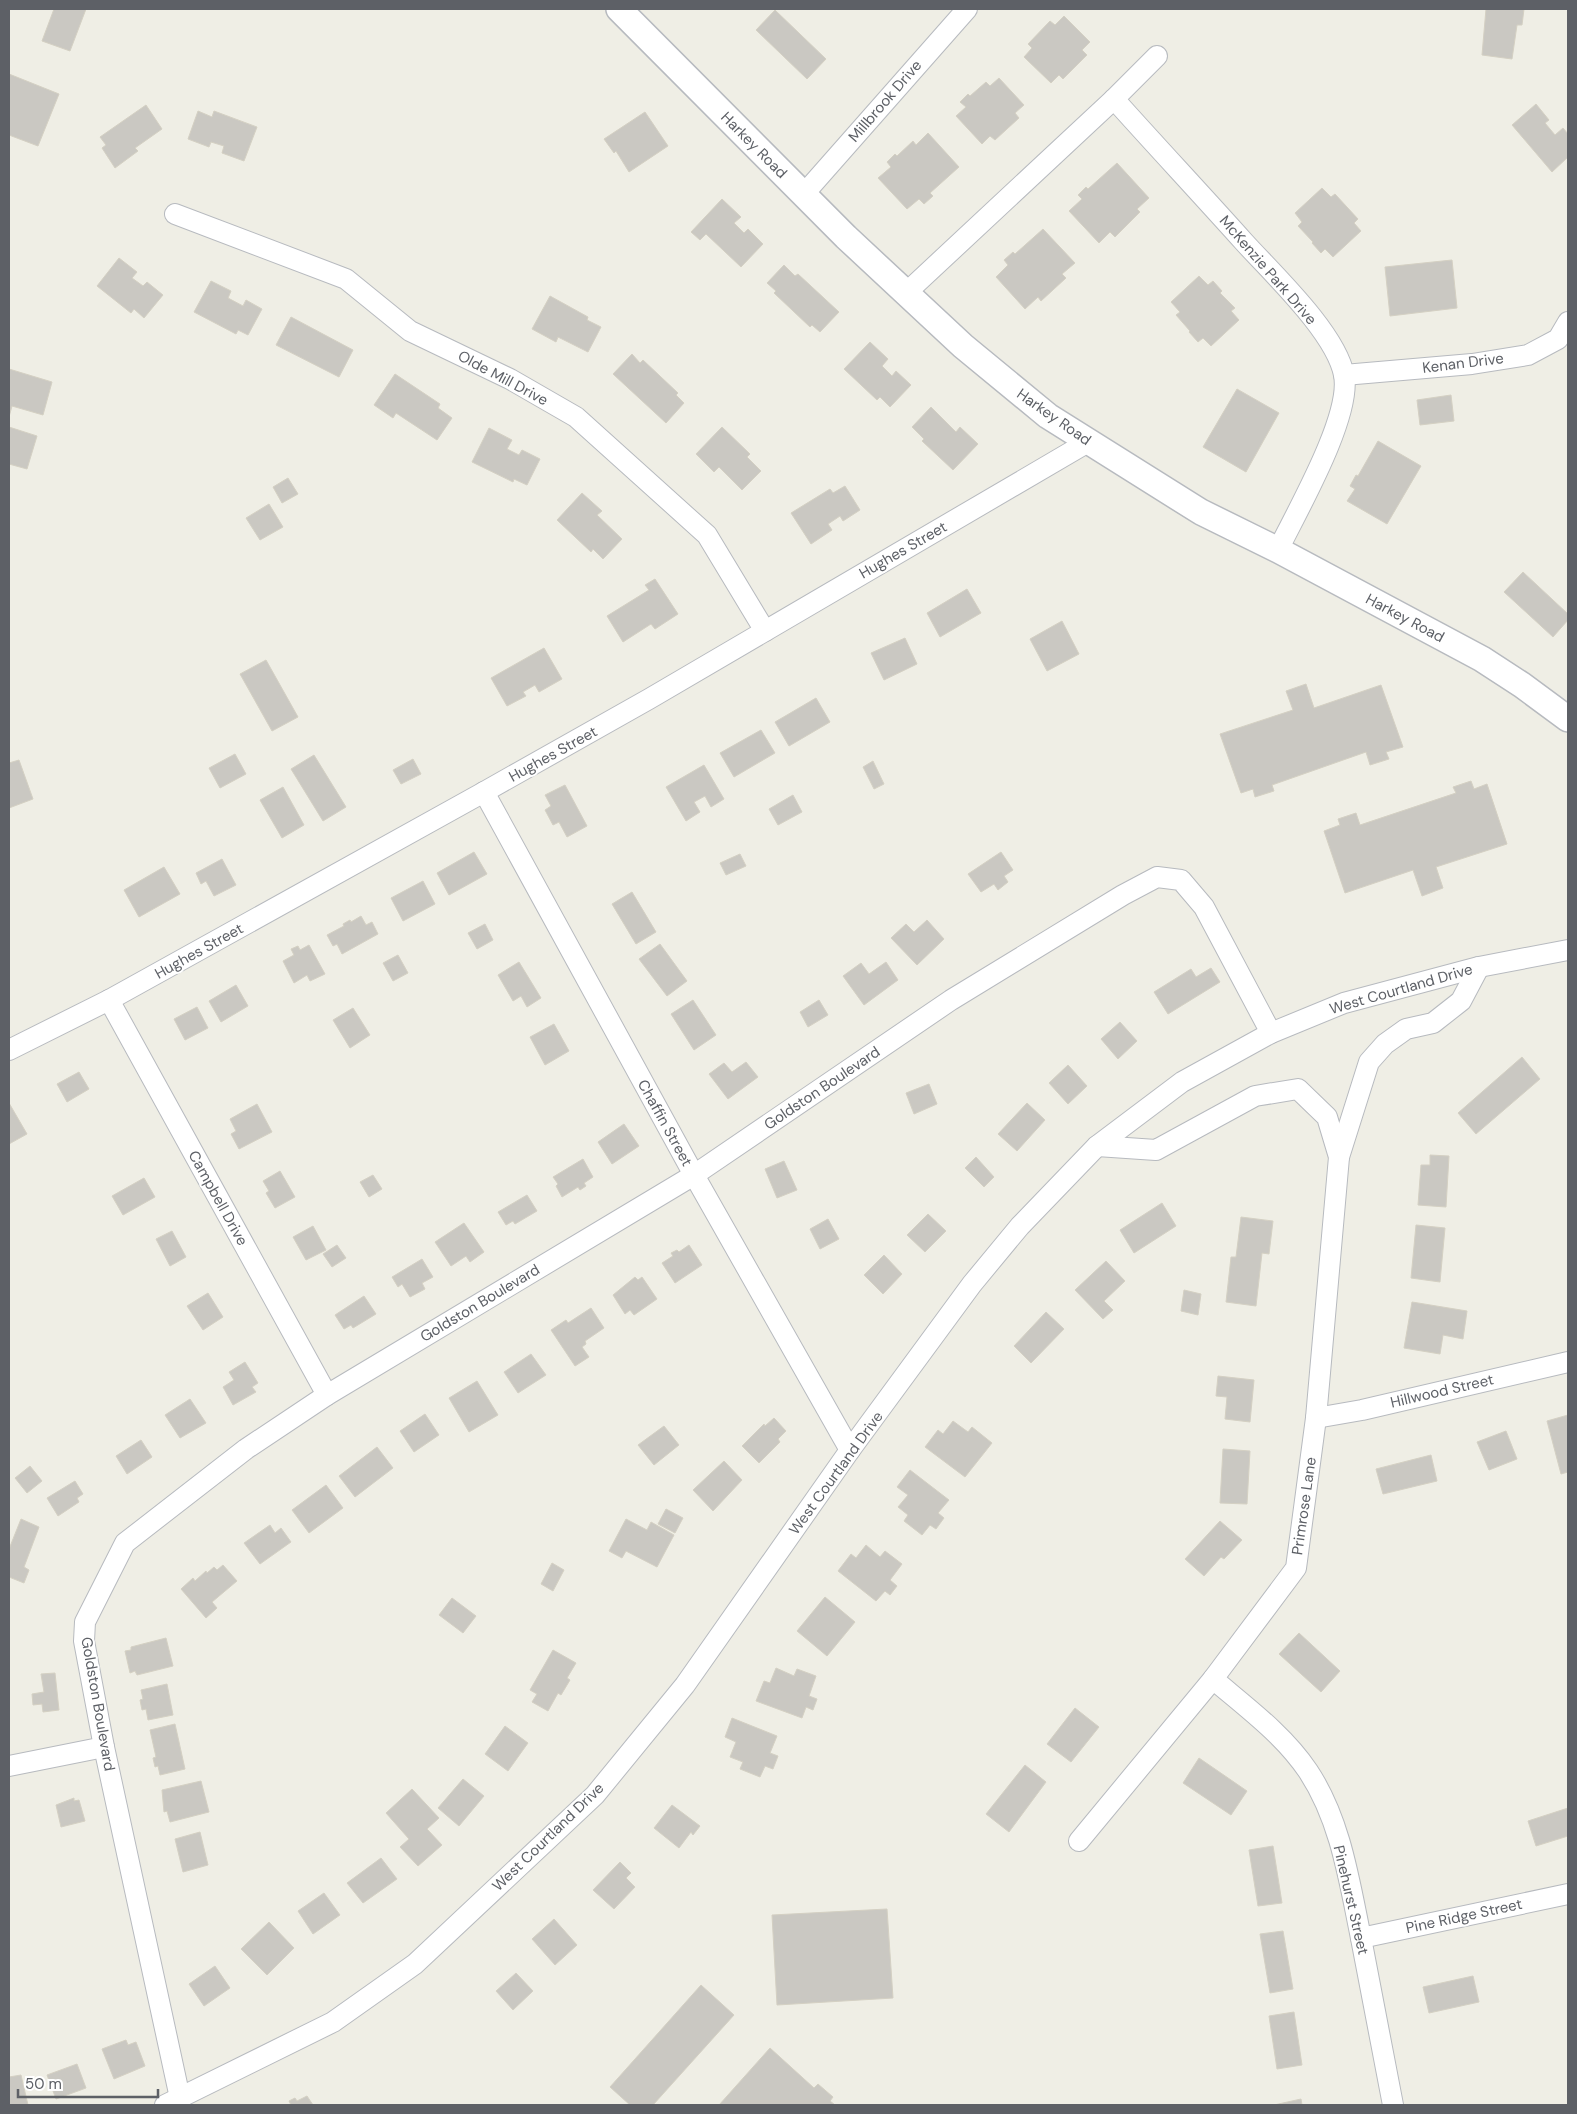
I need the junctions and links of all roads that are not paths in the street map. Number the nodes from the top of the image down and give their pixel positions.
1 (619, 9) edge
2 (967, 9) edge
3 (1157, 56) dead end
4 (1114, 99) junction
5 (803, 195) junction
6 (175, 214) dead end
7 (906, 293) junction
8 (1568, 322) edge
9 (1344, 375) junction
10 (1088, 442) junction
11 (1278, 550) junction
12 (765, 631) junction
13 (1568, 719) edge
14 (484, 792) junction
15 (1568, 950) edge
16 (1479, 967) junction
17 (109, 1000) junction
18 (1271, 1032) junction
19 (9, 1050) edge
20 (1097, 1146) junction
21 (1339, 1157) junction
22 (694, 1175) junction
23 (1568, 1362) edge
24 (327, 1395) junction
25 (1316, 1418) junction
26 (850, 1450) junction
27 (1213, 1679) junction
28 (104, 1746) junction
29 (9, 1766) edge
30 (1079, 1841) dead end
31 (1568, 1894) edge
32 (1361, 1938) junction
33 (172, 2101) edge
34 (1393, 2105) edge

1 - 5 street, Harkey Road
2 - 5 street, Millbrook Drive
3 - 4 street
4 - 7 street
4 - 9 street, McKenzie Park Drive
5 - 7 street, Harkey Road
6 - 12 street, Olde Mill Drive
7 - 10 street, Harkey Road
8 - 9 street, Kenan Drive
9 - 11 street, McKenzie Park Drive
10 - 11 street, Harkey Road
10 - 12 street, Hughes Street
11 - 13 street, Harkey Road
12 - 14 street, Hughes Street
14 - 17 street, Hughes Street
14 - 22 street, Chaffin Street
15 - 16 street, West Courtland Drive
16 - 18 street, West Courtland Drive
16 - 21 street, Primrose Lane
17 - 19 street, Hughes Street
17 - 24 street, Campbell Drive
18 - 20 street, West Courtland Drive
18 - 22 street, Goldston Boulevard
20 - 21 street, Primrose Lane
20 - 26 street, West Courtland Drive
21 - 25 street, Primrose Lane
22 - 24 street, Goldston Boulevard
22 - 26 street, Chaffin Street
23 - 25 street, Hillwood Street
24 - 28 street, Goldston Boulevard
25 - 27 street, Primrose Lane
26 - 33 street, West Courtland Drive
27 - 30 street, Primrose Lane
27 - 32 street, Pinehurst Street
28 - 29 street
28 - 33 street, Goldston Boulevard
31 - 32 street, Pine Ridge Street
32 - 34 street, Pinehurst Street

